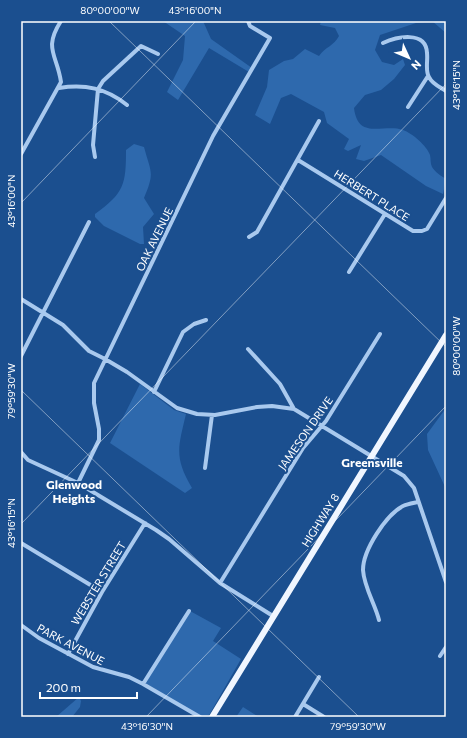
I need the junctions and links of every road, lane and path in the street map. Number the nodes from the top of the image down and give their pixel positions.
1 (61, 21) edge
2 (248, 21) edge
3 (383, 43) dead end
4 (158, 54) dead end
5 (428, 76) junction
6 (59, 88) junction
7 (98, 89) junction
8 (446, 91) edge
9 (127, 105) dead end
10 (408, 107) dead end
11 (319, 120) dead end
12 (21, 154) edge
13 (95, 157) dead end
14 (298, 160) junction
15 (446, 198) edge
16 (386, 214) junction
17 (89, 222) dead end
18 (248, 238) dead end
19 (349, 272) dead end
20 (21, 299) edge
21 (42, 313) junction
22 (206, 320) dead end
23 (380, 334) dead end
24 (446, 335) edge
25 (248, 349) dead end
26 (21, 356) edge
27 (105, 359) junction
28 (154, 392) junction
29 (294, 409) junction
30 (212, 415) junction
31 (322, 425) junction
32 (21, 452) edge
33 (371, 456) junction
34 (205, 468) dead end
35 (78, 482) junction
36 (418, 502) junction
37 (145, 523) junction
38 (21, 544) edge
39 (446, 582) edge
40 (220, 583) junction
41 (102, 592) junction
42 (189, 611) dead end
43 (273, 616) junction
44 (379, 620) dead end
45 (21, 625) edge
46 (446, 647) edge
47 (68, 654) junction
48 (440, 656) dead end
49 (319, 677) dead end
50 (143, 684) junction
51 (303, 704) junction
52 (200, 717) edge
53 (212, 717) edge
54 (295, 717) edge
55 (324, 717) edge

1 - 6 street
2 - 27 street, OAK AVENUE
3 - 5 street
4 - 7 street
5 - 8 street
5 - 10 street
6 - 7 street
6 - 12 street
7 - 9 street
7 - 13 street
11 - 14 street
14 - 16 street, HERBERT PLACE
14 - 18 street
15 - 16 street, HERBERT PLACE
16 - 19 street
17 - 21 street
20 - 21 street
21 - 26 street
21 - 27 street
22 - 28 street
23 - 31 street, JAMESON DRIVE
24 - 33 main road, HIGHWAY 8
25 - 29 street
27 - 28 street
27 - 35 street, OAK AVENUE
28 - 30 street
29 - 30 street
29 - 31 street
30 - 34 street
31 - 33 street
31 - 40 street, JAMESON DRIVE
32 - 35 street
33 - 36 street
33 - 43 main road, HIGHWAY 8
35 - 37 street
36 - 39 street
36 - 44 street
37 - 40 street
37 - 41 street, WEBSTER STREET
38 - 41 street
40 - 43 street
41 - 47 street, WEBSTER STREET
42 - 50 street
43 - 53 main road, HIGHWAY 8
45 - 47 street, PARK AVENUE
46 - 48 street
47 - 50 street, PARK AVENUE
49 - 51 street
50 - 52 street, PARK AVENUE
51 - 54 street
51 - 55 street

